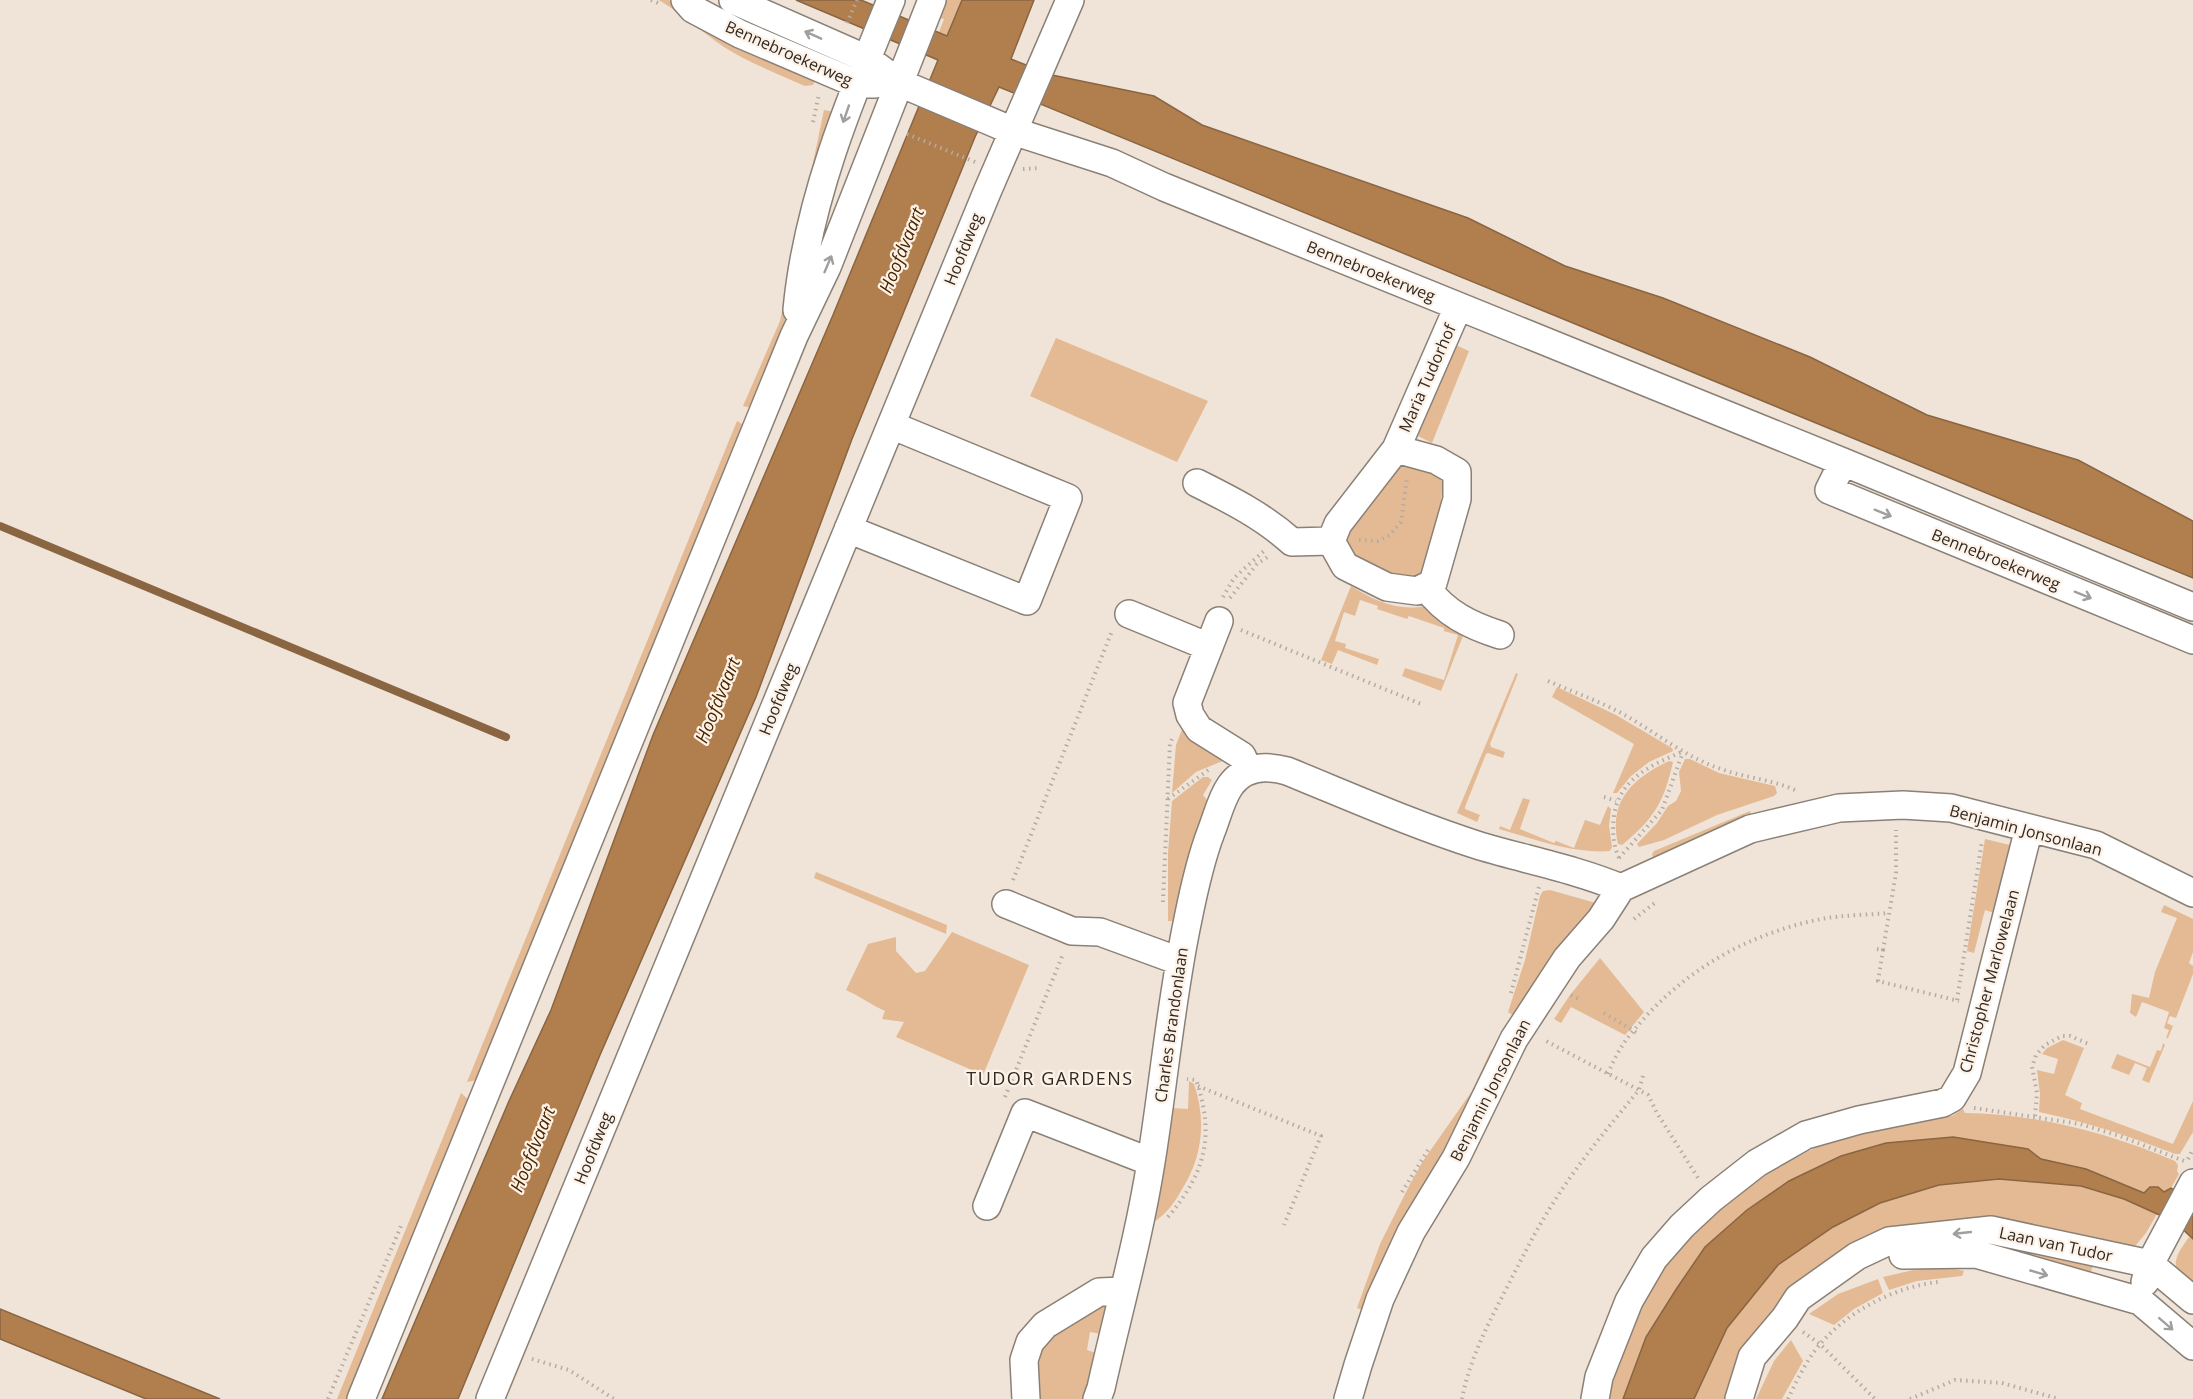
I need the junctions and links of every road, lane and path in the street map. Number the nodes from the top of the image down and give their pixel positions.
1 (685, 0) edge
2 (733, 0) edge
3 (857, 0) edge
4 (1070, 0) edge
5 (891, 1) edge
6 (930, 7) edge
7 (841, 39) junction
8 (871, 50) junction
9 (828, 72) junction
10 (857, 84) junction
11 (906, 85) junction
12 (1006, 127) junction
13 (812, 129) dead end
14 (898, 130) dead end
15 (982, 164) dead end
16 (1458, 307) junction
17 (794, 336) junction
18 (891, 425) junction
19 (1406, 451) junction
20 (1843, 462) junction
21 (1197, 483) dead end
22 (848, 529) junction
23 (1331, 541) junction
24 (1280, 545) junction
25 (1426, 586) junction
26 (2193, 607) edge
27 (1129, 614) joint
28 (1219, 621) junction
29 (1500, 635) dead end
30 (2193, 640) edge
31 (1209, 647) junction
32 (1548, 681) dead end
33 (1421, 704) dead end
34 (1190, 715) junction
35 (1683, 751) junction
36 (1245, 763) junction
37 (1797, 791) dead end
38 (1604, 797) dead end
39 (1167, 800) junction
40 (1616, 801) junction
41 (1896, 825) dead end
42 (2029, 828) junction
43 (1983, 835) dead end
44 (1621, 888) junction
45 (2193, 893) edge
46 (1664, 896) dead end
47 (1006, 904) joint
48 (1889, 913) junction
49 (1627, 923) dead end
50 (1185, 930) junction
51 (1072, 931) junction
52 (1877, 950) dead end
53 (1883, 950) junction
54 (1179, 961) junction
55 (1957, 1000) junction
56 (1983, 1007) junction
57 (1955, 1011) dead end
58 (1604, 1013) dead end
59 (1635, 1032) junction
60 (2091, 1046) dead end
61 (1643, 1076) dead end
62 (1163, 1078) junction
63 (1198, 1086) junction
64 (1639, 1090) junction
65 (1952, 1098) junction
66 (1025, 1113) junction
67 (2035, 1116) junction
68 (1151, 1162) junction
69 (2193, 1164) edge
70 (2193, 1183) edge
71 (1711, 1198) junction
72 (987, 1206) dead end
73 (405, 1216) dead end
74 (1284, 1225) dead end
75 (1140, 1226) junction
76 (2157, 1253) junction
77 (1857, 1256) junction
78 (1939, 1282) dead end
79 (1123, 1292) junction
80 (2193, 1300) edge
81 (2140, 1301) junction
82 (1785, 1318) junction
83 (1820, 1344) junction
84 (2193, 1346) edge
85 (510, 1350) junction
86 (328, 1399) edge
87 (362, 1399) edge
88 (490, 1399) edge
89 (614, 1399) edge
90 (1026, 1399) edge
91 (1097, 1399) edge
92 (1348, 1399) edge
93 (1461, 1399) edge
94 (1595, 1399) edge
95 (1739, 1399) edge
96 (1788, 1399) edge
97 (1875, 1399) edge
98 (1910, 1399) edge
99 (2059, 1399) edge

1 - 9 street, Bennebroekerweg
7 -> 2 street, Bennebroekerweg
3 - 7 path
4 - 12 street, Hoofdweg
5 - 8 street
6 - 11 street
7 - 8 street, Bennebroekerweg
8 - 10 street
8 - 11 street, Bennebroekerweg
9 - 10 street, Bennebroekerweg
9 - 13 path
10 - 11 street, Bennebroekerweg
10 -> 17 street
11 - 12 street, Bennebroekerweg
17 -> 11 street
12 - 16 street, Bennebroekerweg
12 - 18 street, Hoofdweg
14 - 15 path
16 - 19 street, Maria Tudorhof
16 - 20 street, Bennebroekerweg
17 - 87 street
18 - 22 street, Hoofdweg
18 - 22 street
19 - 23 street, Maria Tudorhof
19 - 23 path
19 - 25 street, Maria Tudorhof
20 - 26 street, Bennebroekerweg
20 -> 30 street, Bennebroekerweg
21 - 24 street
22 - 85 street, Hoofdweg
23 - 24 street
23 - 25 street
24 - 28 path
24 - 28 path
25 - 29 street
27 - 31 street
27 - 47 path
28 - 31 street
28 - 33 path
31 - 34 street
32 - 35 path
34 - 36 street
34 - 39 path
35 - 37 path
35 - 40 path
35 - 40 path
36 - 39 path
36 - 44 street
36 - 50 street, Charles Brandonlaan
38 - 40 path
39 - 50 path
41 - 48 path
42 - 44 street, Benjamin Jonsonlaan
42 - 45 street, Benjamin Jonsonlaan
42 - 56 street, Christopher Marlowelaan
43 - 55 path
44 - 92 street, Benjamin Jonsonlaan
46 - 49 path
47 - 51 street
48 - 53 path
48 - 59 path
50 - 54 street, Charles Brandonlaan
51 - 54 street
51 - 66 path
52 - 53 path
53 - 55 path
54 - 62 street, Charles Brandonlaan
55 - 56 path
55 - 57 path
56 - 65 street, Christopher Marlowelaan
58 - 59 path
59 - 64 path
60 - 67 path
61 - 64 path
62 - 63 path
62 - 68 street, Charles Brandonlaan
63 - 74 path
63 - 75 path
64 - 71 path
64 - 93 path
65 - 67 path
65 - 71 street
66 - 68 street
66 - 72 street
67 - 69 path
68 - 75 street, Charles Brandonlaan
70 - 76 street
71 - 94 street
73 - 86 path
75 - 79 street, Charles Brandonlaan
76 -> 77 street, Laan van Tudor
76 - 80 street, Laan van Tudor
76 - 81 street
77 -> 81 street, Laan van Tudor
77 - 82 street, Laan van Tudor
78 - 83 path
79 - 90 street
79 - 91 street, Charles Brandonlaan
81 -> 84 street, Laan van Tudor
82 - 83 path
82 - 95 street, Laan van Tudor
83 - 96 path
83 - 97 path
85 - 88 street, Hoofdweg
85 - 89 path
98 - 99 path

